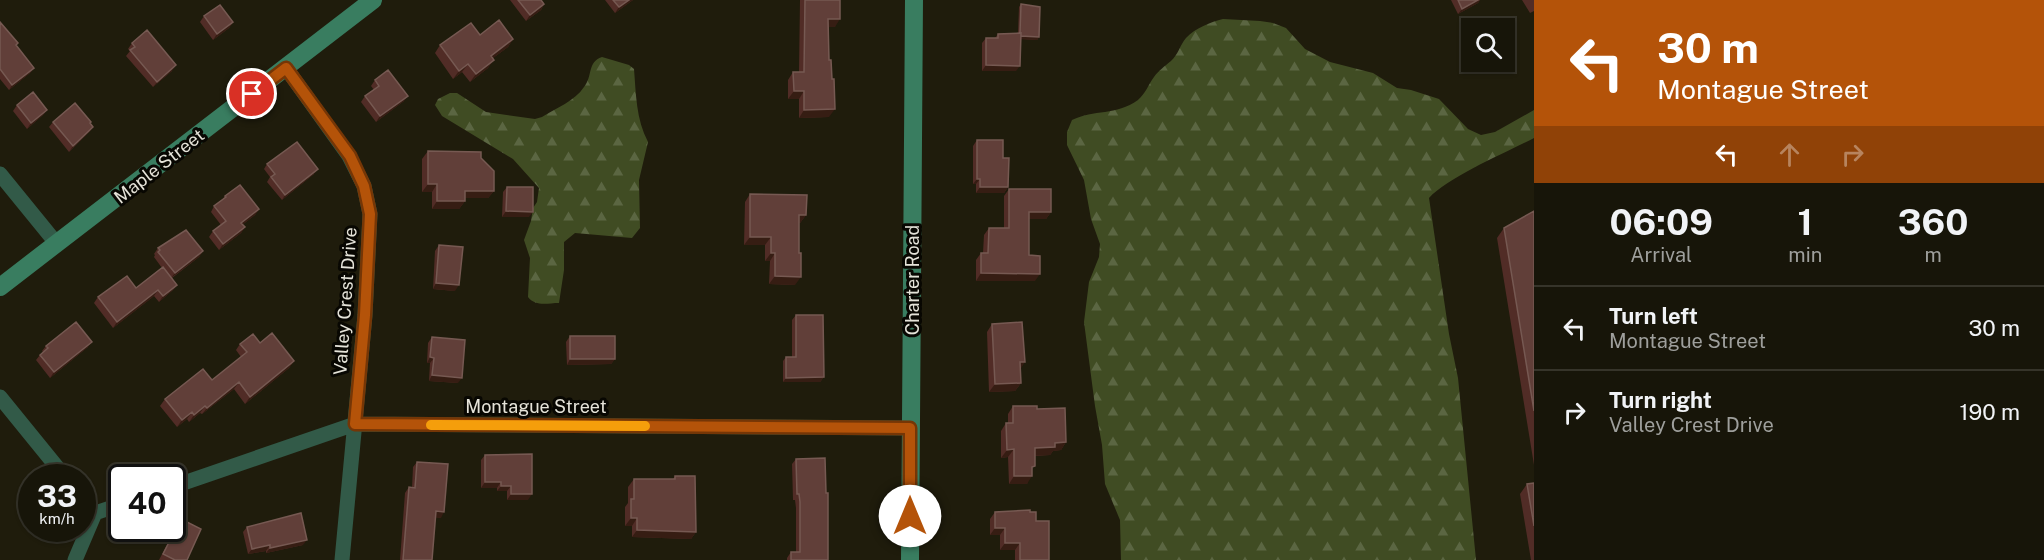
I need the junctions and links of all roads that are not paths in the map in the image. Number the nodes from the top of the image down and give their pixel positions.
1 (373, 0) edge
2 (914, 0) edge
3 (286, 68) junction
4 (0, 174) edge
5 (57, 244) junction
6 (0, 286) edge
7 (0, 397) edge
8 (355, 424) junction
9 (910, 428) junction
10 (54, 464) edge
11 (186, 482) edge
12 (83, 542) edge
13 (75, 560) edge
14 (342, 560) edge
15 (910, 560) edge

1 - 3 street, Maple Street
2 - 9 street, Charter Road
3 - 5 street, Maple Street
3 - 8 street, Valley Crest Drive
4 - 5 street
5 - 6 street, Maple Street
7 - 10 street
8 - 9 street, Montague Street
8 - 11 street, Montague Street
8 - 14 street, Valley Crest Drive
9 - 15 street, Charter Road
12 - 13 street

